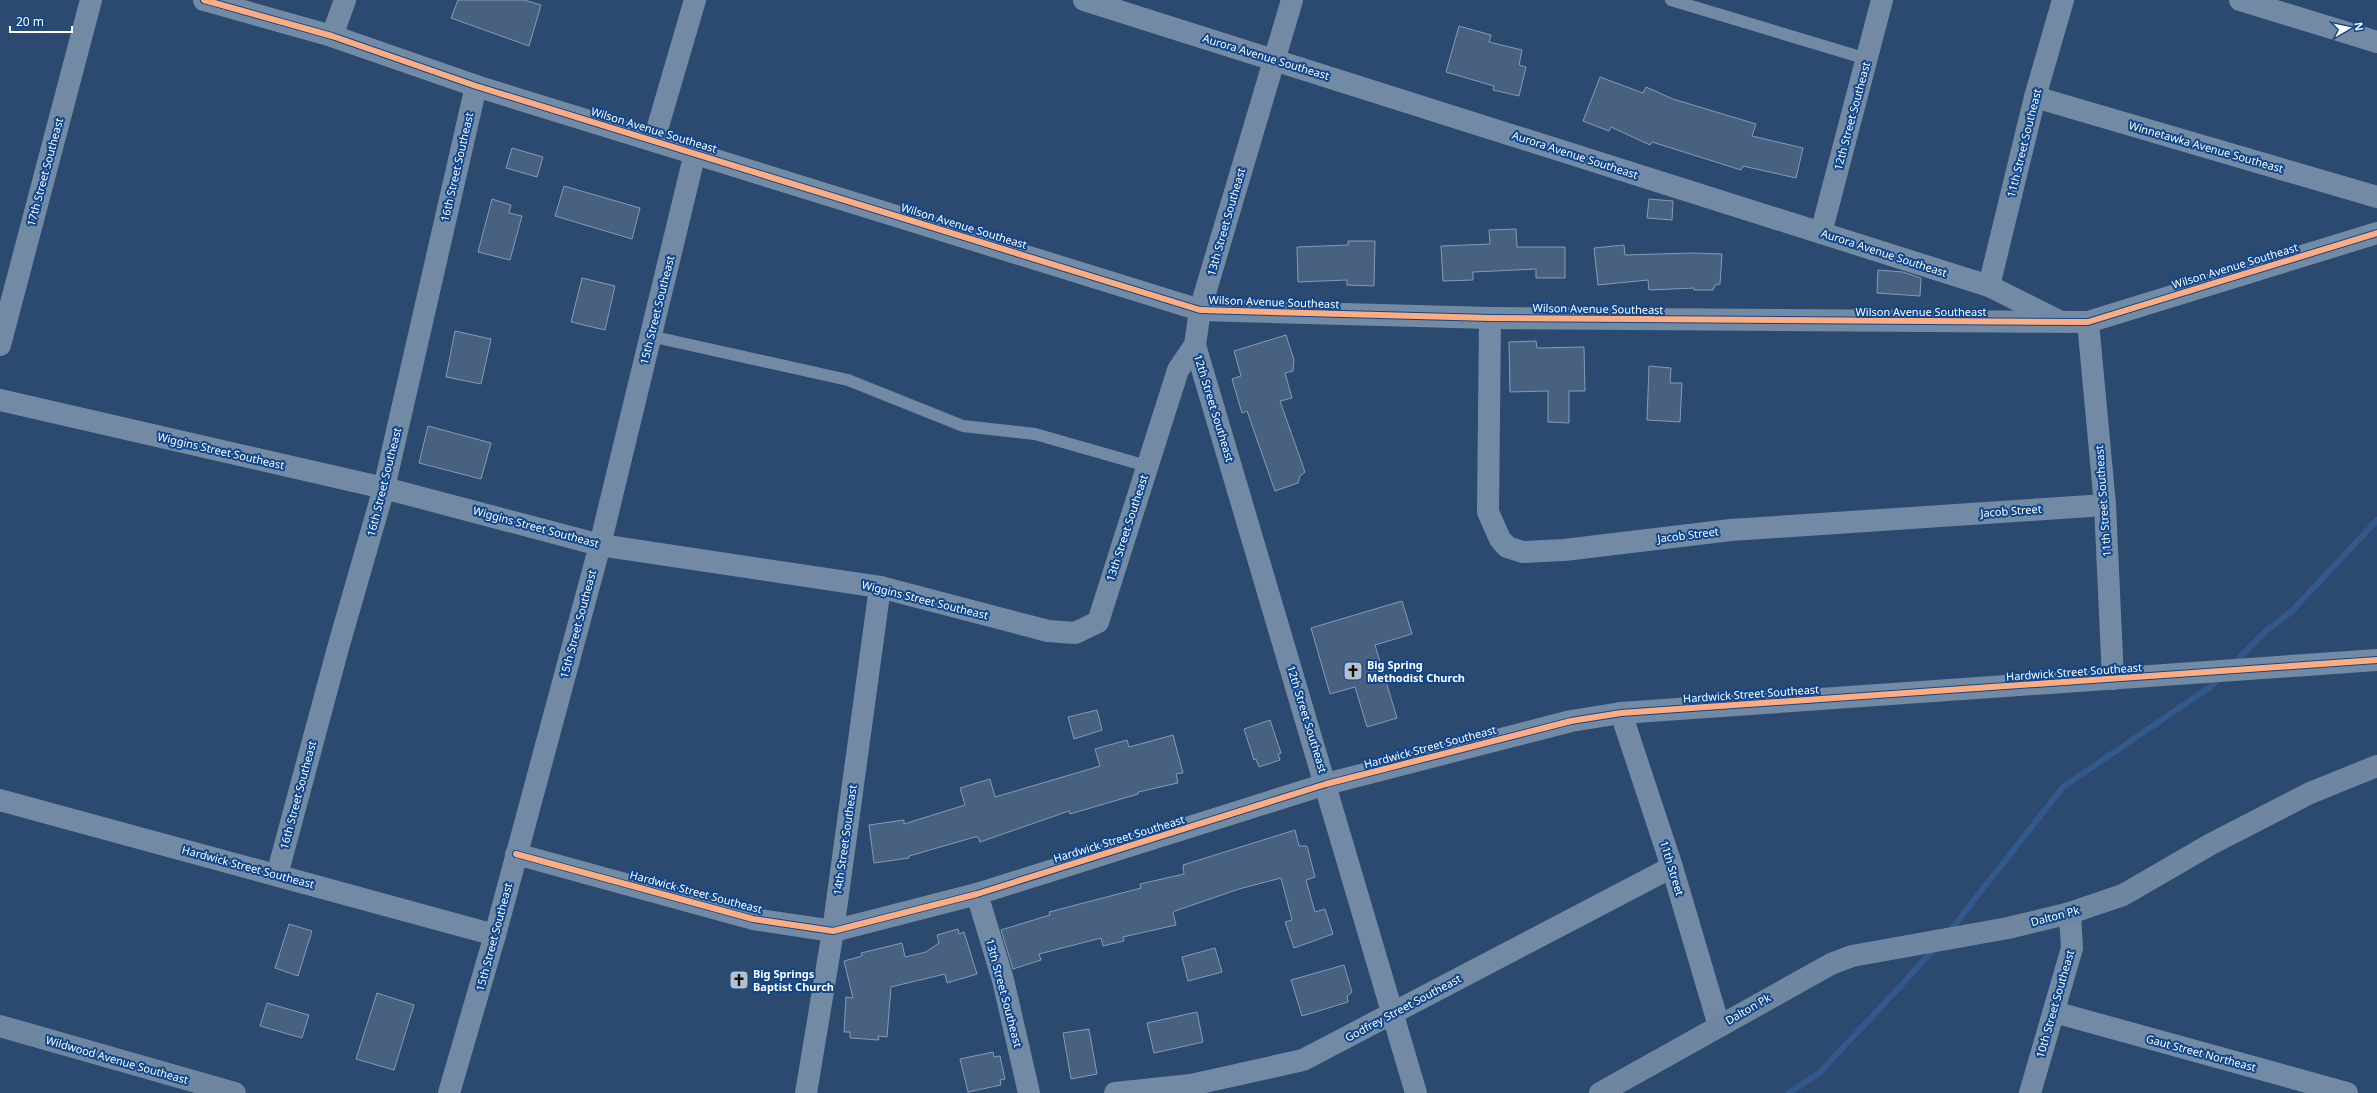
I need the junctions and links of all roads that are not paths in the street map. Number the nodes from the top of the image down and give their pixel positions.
1 (91, 0) edge
2 (204, 0) edge
3 (345, 0) edge
4 (695, 0) edge
5 (1084, 0) edge
6 (1292, 0) edge
7 (1671, 0) edge
8 (1882, 0) edge
9 (2063, 0) edge
10 (2240, 0) edge
11 (332, 36) junction
12 (2377, 42) edge
13 (1272, 59) junction
14 (1867, 59) junction
15 (476, 86) junction
16 (2035, 97) junction
17 (654, 140) junction
18 (695, 153) junction
19 (2377, 197) edge
20 (1821, 233) junction
21 (2377, 233) edge
22 (1989, 286) junction
23 (1200, 310) junction
24 (1490, 318) junction
25 (2061, 322) junction
26 (2088, 322) junction
27 (650, 336) junction
28 (0, 344) edge
29 (1195, 345) junction
30 (0, 400) edge
31 (1147, 466) junction
32 (384, 488) junction
33 (2105, 505) junction
34 (600, 545) junction
35 (880, 587) junction
36 (1075, 633) joint
37 (2377, 660) edge
38 (2113, 679) junction
39 (1621, 713) junction
40 (2377, 766) edge
41 (1326, 784) junction
42 (0, 800) edge
43 (516, 854) junction
44 (1672, 867) junction
45 (277, 875) junction
46 (977, 894) junction
47 (2070, 914) junction
48 (833, 931) junction
49 (496, 935) junction
50 (2054, 1012) junction
51 (1392, 1014) junction
52 (0, 1026) edge
53 (1719, 1026) junction
54 (235, 1093) edge
55 (449, 1093) edge
56 (806, 1093) edge
57 (1029, 1093) edge
58 (1115, 1093) edge
59 (1416, 1093) edge
60 (1600, 1093) edge
61 (2030, 1093) edge
62 (2347, 1093) edge

1 - 28 street, 17th Street Southeast
2 - 11 street, Wilson Avenue Southeast
3 - 11 street
4 - 17 street
5 - 13 street, Aurora Avenue Southeast
6 - 13 street, 13th Street Southeast
7 - 14 lane
8 - 14 street, 12th Street Southeast
9 - 16 street, 11th Street Southeast
10 - 12 street
11 - 15 street, Wilson Avenue Southeast
13 - 20 street, Aurora Avenue Southeast
13 - 23 street, 13th Street Southeast
14 - 20 street, 12th Street Southeast
15 - 17 street, Wilson Avenue Southeast
15 - 32 street, 16th Street Southeast
16 - 19 street, Winnetawka Avenue Southeast
16 - 22 street, 11th Street Southeast
17 - 18 street, Wilson Avenue Southeast
18 - 23 street, Wilson Avenue Southeast
18 - 27 street, 15th Street Southeast
20 - 22 street, Aurora Avenue Southeast
21 - 26 street, Wilson Avenue Southeast
22 - 25 street, Aurora Avenue Southeast
23 - 24 street, Wilson Avenue Southeast
23 - 29 street, 13th Street Southeast
24 - 25 street, Wilson Avenue Southeast
24 - 33 street, Jacob Street
25 - 26 street, Wilson Avenue Southeast
26 - 33 street, 11th Street Southeast
27 - 31 lane
27 - 34 street, 15th Street Southeast
29 - 31 street, 13th Street Southeast
29 - 41 street, 12th Street Southeast
30 - 32 street, Wiggins Street Southeast
31 - 36 street, 13th Street Southeast
32 - 34 street, Wiggins Street Southeast
32 - 45 street, 16th Street Southeast
33 - 38 street, 11th Street Southeast
34 - 35 street, Wiggins Street Southeast
34 - 43 street, 15th Street Southeast
35 - 36 street, Wiggins Street Southeast
35 - 48 street, 14th Street Southeast
37 - 38 street, Hardwick Street Southeast
38 - 39 street, Hardwick Street Southeast
39 - 41 street, Hardwick Street Southeast
39 - 44 street, 11th Street
40 - 47 main road, Dalton Pk
41 - 46 street, Hardwick Street Southeast
41 - 51 street, 12th Street Southeast
42 - 45 street, Hardwick Street Southeast
43 - 48 street, Hardwick Street Southeast
43 - 49 street, 15th Street Southeast
44 - 51 street, Godfrey Street Southeast
44 - 53 street, 11th Street
45 - 49 street, Hardwick Street Southeast
46 - 48 street, Hardwick Street Southeast
46 - 57 street, 13th Street Southeast
47 - 50 street, 10th Street Southeast
47 - 53 main road, Dalton Pk
48 - 56 street, 14th Street Southeast
49 - 55 street, 15th Street Southeast
50 - 61 street, 10th Street Southeast
50 - 62 street, Gaut Street Northeast
51 - 58 street, Godfrey Street Southeast
51 - 59 street, 12th Street Southeast
52 - 54 main road, Wildwood Avenue Southeast
53 - 60 main road

